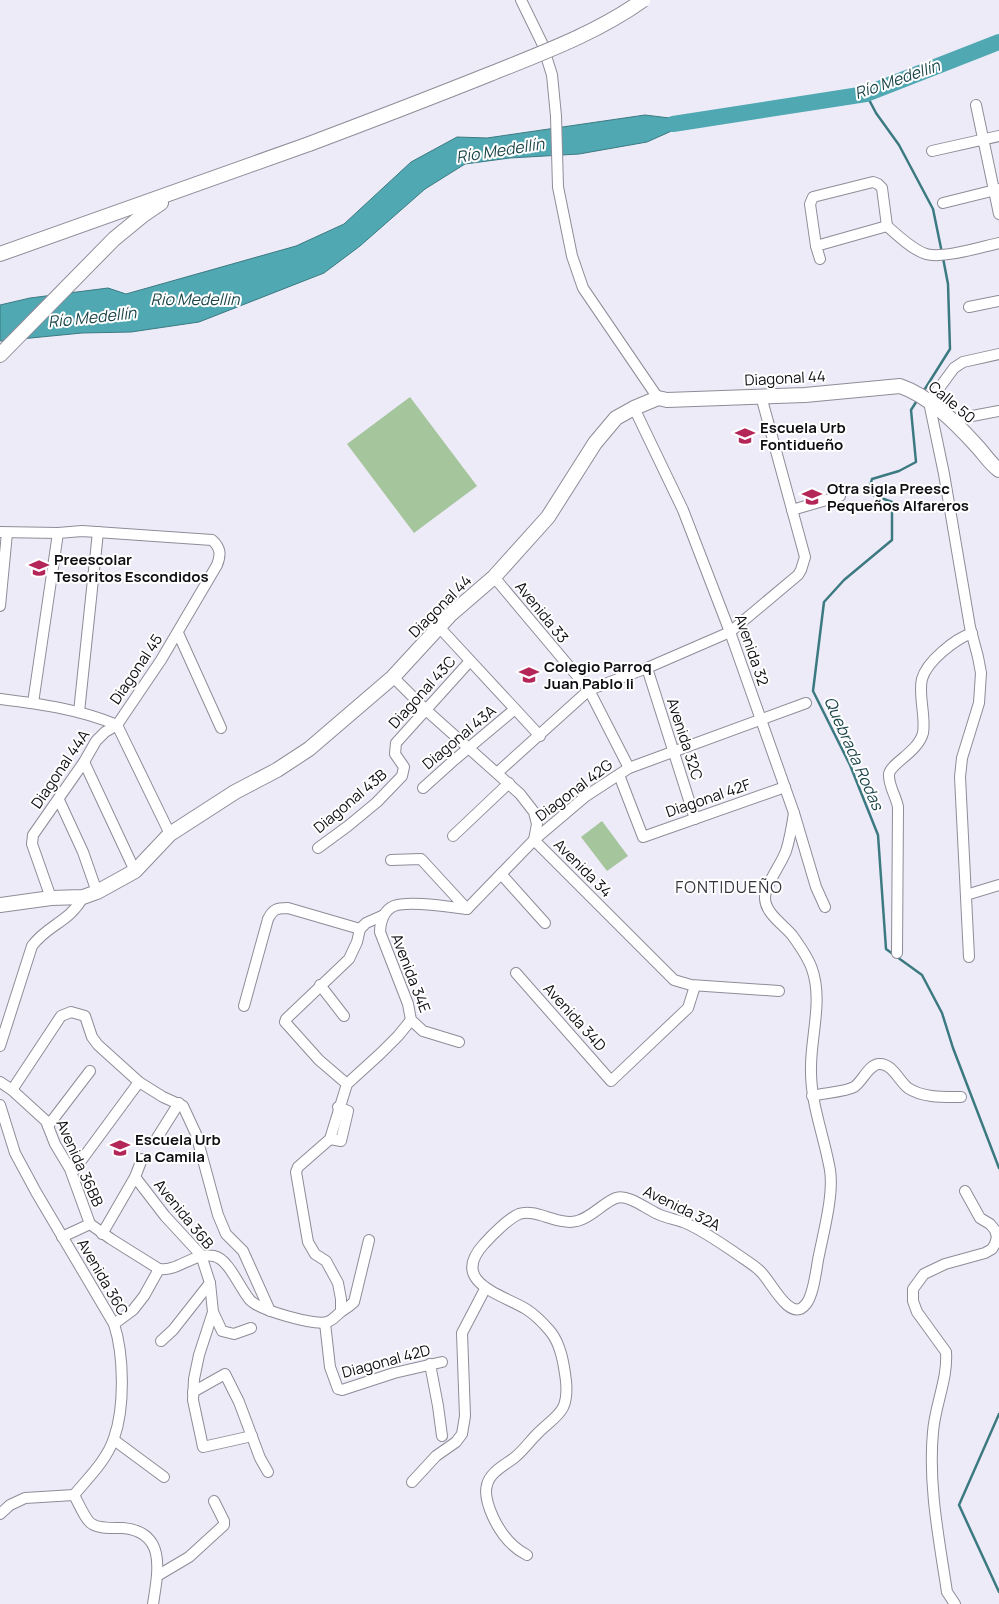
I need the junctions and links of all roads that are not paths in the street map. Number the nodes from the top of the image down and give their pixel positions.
1 (521, 0) edge
2 (643, 0) edge
3 (976, 105) dead end
4 (999, 136) edge
5 (984, 139) junction
6 (932, 151) dead end
7 (996, 190) edge
8 (177, 192) junction
9 (943, 202) dead end
10 (999, 214) edge
11 (887, 226) junction
12 (999, 243) edge
13 (816, 246) junction
14 (0, 254) edge
15 (820, 259) dead end
16 (999, 301) edge
17 (970, 307) dead end
18 (999, 354) edge
19 (0, 355) edge
20 (900, 386) joint
21 (761, 396) junction
22 (658, 398) junction
23 (926, 399) junction
24 (634, 408) junction
25 (999, 411) edge
26 (951, 420) junction
27 (998, 468) edge
28 (840, 496) dead end
29 (792, 510) junction
30 (4, 532) edge
31 (98, 532) junction
32 (58, 533) junction
33 (494, 577) junction
34 (0, 606) edge
35 (439, 627) junction
36 (730, 632) junction
37 (178, 633) junction
38 (972, 633) junction
39 (470, 661) junction
40 (647, 668) junction
41 (393, 677) junction
42 (589, 690) junction
43 (0, 699) edge
44 (33, 703) junction
45 (806, 703) dead end
46 (515, 709) junction
47 (426, 710) junction
48 (79, 712) junction
49 (760, 720) junction
50 (117, 724) junction
51 (221, 728) dead end
52 (540, 736) junction
53 (468, 748) junction
54 (672, 751) junction
55 (84, 762) junction
56 (629, 768) junction
57 (497, 773) junction
58 (619, 775) junction
59 (402, 776) joint
60 (509, 783) junction
61 (785, 787) junction
62 (423, 788) dead end
63 (58, 800) junction
64 (794, 813) junction
65 (695, 819) junction
66 (170, 834) junction
67 (453, 836) dead end
68 (534, 840) junction
69 (318, 848) dead end
70 (391, 860) dead end
71 (135, 871) junction
72 (501, 874) junction
73 (999, 885) edge
74 (96, 892) junction
75 (966, 895) junction
76 (83, 897) junction
77 (52, 898) junction
78 (0, 906) edge
79 (825, 907) dead end
80 (467, 909) junction
81 (384, 915) junction
82 (545, 923) dead end
83 (360, 929) junction
84 (897, 953) dead end
85 (969, 957) dead end
86 (516, 973) dead end
87 (320, 985) junction
88 (695, 986) junction
89 (779, 991) dead end
90 (244, 1006) dead end
91 (344, 1016) dead end
92 (410, 1020) junction
93 (459, 1042) dead end
94 (0, 1046) edge
95 (90, 1070) dead end
96 (0, 1082) edge
97 (139, 1082) junction
98 (346, 1084) junction
99 (12, 1090) junction
100 (812, 1096) junction
101 (961, 1097) dead end
102 (178, 1103) junction
103 (0, 1105) edge
104 (48, 1126) junction
105 (158, 1138) dead end
106 (142, 1159) dead end
107 (72, 1174) junction
108 (135, 1177) junction
109 (965, 1191) dead end
110 (90, 1224) junction
111 (102, 1234) junction
112 (62, 1237) junction
113 (369, 1240) dead end
114 (201, 1255) junction
115 (159, 1269) junction
116 (210, 1284) junction
117 (485, 1288) junction
118 (270, 1311) junction
119 (341, 1311) junction
120 (214, 1312) junction
121 (325, 1323) junction
122 (114, 1324) junction
123 (251, 1328) dead end
124 (161, 1341) dead end
125 (442, 1362) dead end
126 (430, 1364) junction
127 (193, 1392) junction
128 (252, 1436) junction
129 (442, 1436) dead end
130 (114, 1440) junction
131 (268, 1472) dead end
132 (164, 1477) dead end
133 (412, 1482) dead end
134 (74, 1495) junction
135 (214, 1501) dead end
136 (0, 1514) edge
137 (527, 1555) dead end
138 (158, 1576) junction
139 (153, 1604) edge
140 (956, 1604) edge

1 - 22 street
2 - 8 main road, bridge
3 - 5 street
4 - 5 street
5 - 6 street
5 - 7 street
7 - 9 street
7 - 10 street
8 - 14 main road
8 - 19 main road
11 - 12 street
11 - 13 street
11 - 13 street
13 - 15 street
16 - 17 street
18 - 23 street
20 - 21 main road, Diagonal 44
20 - 23 main road, Calle 50
21 - 22 main road, Diagonal 44
21 - 29 street
22 - 24 main road, Diagonal 44
23 - 26 main road, Calle 50
23 - 38 street
24 - 33 main road, Diagonal 44
24 - 36 street, Avenida 32
25 - 26 street
26 - 27 main road, Calle 50
28 - 29 street
29 - 36 street
30 - 32 street
30 - 34 street
31 - 32 street
31 - 37 street, Diagonal 45
31 - 48 street
32 - 44 street
33 - 35 main road, Diagonal 44
33 - 42 street, Avenida 33
35 - 39 street
35 - 41 main road, Diagonal 44
36 - 40 street
36 - 49 street, Avenida 32
37 - 50 street, Diagonal 45
37 - 51 street
38 - 75 street
38 - 84 street
39 - 46 street
39 - 47 street, Diagonal 43C
40 - 42 street
40 - 54 street, Avenida 32C
41 - 47 street, Avenida 34
41 - 66 main road, Diagonal 44
42 - 52 street
42 - 56 street, Avenida 33
43 - 44 street, Diagonal 45
44 - 48 street, Diagonal 45
45 - 49 street, Diagonal 42G
46 - 52 street
46 - 53 street, Diagonal 43A
47 - 53 street, Avenida 34
47 - 59 street, Diagonal 43C
48 - 50 street, Diagonal 45
49 - 54 street, Diagonal 42G
49 - 61 street, Avenida 32
50 - 55 street, Diagonal 44A
50 - 66 street
52 - 57 street
53 - 57 street, Avenida 34
53 - 62 street, Diagonal 43A
54 - 56 street, Diagonal 42G
54 - 65 street, Avenida 32C
55 - 63 street, Diagonal 44A
55 - 71 street
56 - 58 street, Diagonal 42G
57 - 60 street, Avenida 34
58 - 65 street, Diagonal 42F
58 - 68 street, Diagonal 42G
59 - 69 street, Diagonal 43B
60 - 67 street
60 - 68 street, Avenida 34
61 - 64 street, Avenida 32
61 - 65 street, Diagonal 42F
63 - 74 street
63 - 77 street, Diagonal 44A
64 - 79 street, Avenida 32
64 - 100 street, Avenida 32A
66 - 71 main road, Diagonal 44
68 - 72 street, Diagonal 42G
68 - 88 street, Avenida 34
70 - 80 street
71 - 74 main road, Diagonal 44
72 - 80 street, Diagonal 42G
72 - 82 street
73 - 75 street
74 - 76 main road, Diagonal 44
75 - 85 street
76 - 77 main road, Diagonal 44
76 - 94 street
77 - 78 main road, Diagonal 44
80 - 81 street
81 - 83 street
81 - 92 street, Avenida 34E
83 - 87 street
83 - 90 street
86 - 88 street, Avenida 34D
87 - 91 street
87 - 98 street
88 - 89 street, Avenida 34
92 - 93 street, Avenida 34E
92 - 98 street
95 - 104 street
96 - 99 street, Avenida 36BB
97 - 99 street
97 - 102 street
97 - 107 street
98 - 119 street
99 - 104 street, Avenida 36BB
100 - 101 street
100 - 117 street, Avenida 32A
102 - 105 street
102 - 118 street
103 - 112 street, Avenida 36C
104 - 107 street, Avenida 36BB
106 - 108 street
107 - 110 street, Avenida 36BB
108 - 111 street
108 - 114 street, Avenida 36B
109 - 140 street
110 - 111 street, Avenida 36BB
110 - 112 street
111 - 115 street, Avenida 36BB
112 - 122 street, Avenida 36C
113 - 119 street
114 - 115 street
114 - 116 street, Avenida 36B
114 - 118 street
115 - 122 street
116 - 120 street, Avenida 36B
116 - 124 street
117 - 133 street
117 - 137 street
118 - 121 street
119 - 121 street
120 - 123 street
120 - 127 street, Avenida 36B
121 - 126 street, Diagonal 42D
122 - 130 street, Avenida 36C
125 - 126 street, Diagonal 42D
126 - 129 street
127 - 128 street
127 - 128 street, Avenida 36B
128 - 131 street
130 - 132 street
130 - 134 street, Avenida 36C
134 - 136 street
134 - 138 street
135 - 138 street
138 - 139 street

